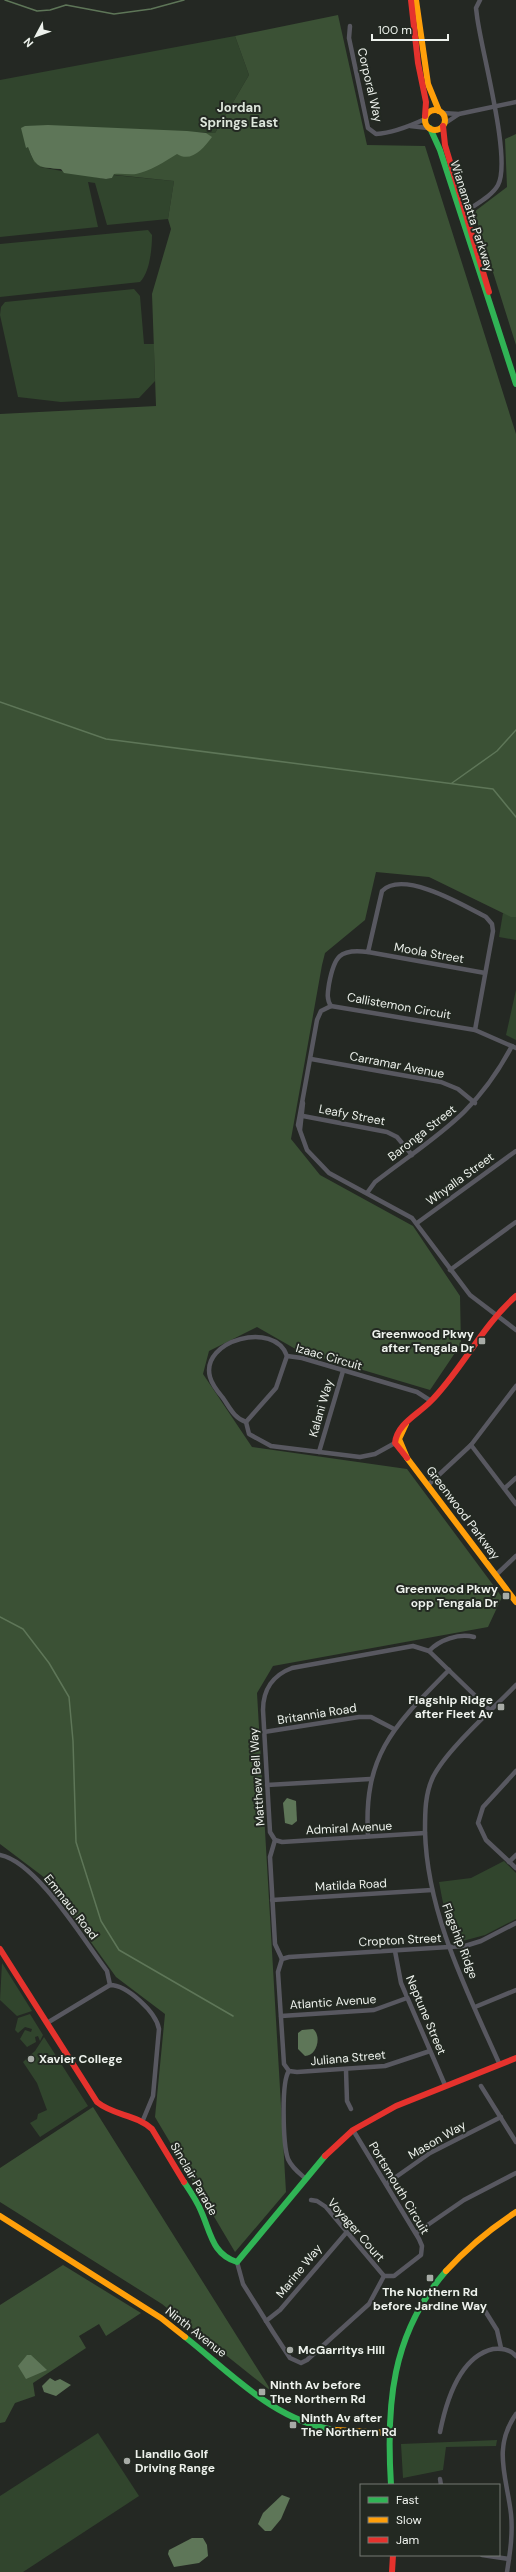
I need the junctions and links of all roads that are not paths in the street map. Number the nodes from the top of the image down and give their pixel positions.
1 (412, 0) edge
2 (416, 0) edge
3 (480, 0) edge
4 (350, 26) dead end
5 (516, 102) edge
6 (493, 107) junction
7 (441, 112) junction
8 (459, 114) junction
9 (425, 117) junction
10 (444, 125) junction
11 (410, 126) junction
12 (429, 128) junction
13 (465, 212) junction
14 (493, 311) junction
15 (516, 384) edge
16 (368, 952) junction
17 (485, 973) junction
18 (330, 1006) junction
19 (475, 1030) junction
20 (514, 1047) edge
21 (310, 1059) junction
22 (303, 1102) junction
23 (475, 1103) junction
24 (303, 1116) junction
25 (300, 1130) junction
26 (516, 1151) edge
27 (412, 1155) junction
28 (368, 1193) junction
29 (516, 1222) edge
30 (417, 1223) junction
31 (450, 1270) junction
32 (516, 1296) edge
33 (495, 1315) junction
34 (516, 1330) edge
35 (287, 1356) junction
36 (343, 1371) junction
37 (516, 1386) edge
38 (431, 1401) junction
39 (246, 1422) junction
40 (406, 1424) junction
41 (395, 1444) junction
42 (472, 1445) junction
43 (319, 1452) junction
44 (407, 1458) junction
45 (516, 1478) edge
46 (428, 1484) junction
47 (505, 1488) junction
48 (516, 1504) edge
49 (516, 1556) edge
50 (496, 1575) junction
51 (516, 1602) edge
52 (474, 1637) dead end
53 (429, 1651) junction
54 (449, 1670) junction
55 (515, 1688) edge
56 (491, 1711) junction
57 (394, 1729) junction
58 (264, 1732) junction
59 (516, 1771) edge
60 (370, 1779) junction
61 (267, 1785) junction
62 (425, 1833) junction
63 (368, 1836) junction
64 (275, 1840) junction
65 (0, 1855) edge
66 (516, 1855) edge
67 (509, 1862) junction
68 (516, 1868) edge
69 (432, 1890) junction
70 (272, 1900) junction
71 (516, 1923) edge
72 (450, 1947) junction
73 (0, 1949) edge
74 (395, 1951) junction
75 (282, 1960) junction
76 (110, 1985) junction
77 (516, 1990) edge
78 (408, 1998) junction
79 (475, 2007) junction
80 (281, 2016) junction
81 (47, 2023) junction
82 (430, 2051) junction
83 (516, 2058) edge
84 (499, 2063) junction
85 (346, 2070) junction
86 (289, 2071) junction
87 (445, 2085) junction
88 (481, 2086) dead end
89 (351, 2109) dead end
90 (500, 2117) junction
91 (143, 2120) junction
92 (353, 2130) junction
93 (516, 2142) edge
94 (516, 2173) edge
95 (306, 2179) junction
96 (386, 2184) junction
97 (311, 2200) dead end
98 (516, 2212) edge
99 (0, 2216) edge
100 (346, 2233) junction
101 (416, 2233) junction
102 (237, 2262) junction
103 (384, 2276) junction
104 (482, 2306) dead end
105 (266, 2321) junction
106 (501, 2348) junction
107 (516, 2356) edge
108 (516, 2414) edge
109 (440, 2432) dead end
110 (388, 2433) junction
111 (440, 2480) dead end
112 (391, 2484) edge
113 (441, 2484) edge
114 (514, 2524) edge
115 (393, 2556) edge
116 (489, 2556) edge
117 (509, 2559) junction
118 (392, 2572) edge
119 (507, 2572) edge

1 - 9 main road
2 - 7 main road
3 - 6 street
4 - 11 street, Corporal Way
5 - 6 street
6 - 8 street
6 - 13 street
7 - 8 street
7 - 9 main road
7 - 10 main road
8 - 10 street
9 - 11 street, Corporal Way
9 - 12 main road
10 - 12 main road
10 - 13 main road, Wianamatta Parkway
11 - 12 street, Corporal Way
12 - 14 main road, Wianamatta Parkway
13 - 14 main road, Wianamatta Parkway
14 - 15 main road, Wianamatta Parkway
16 - 17 street, Moola Street
16 - 17 street
16 - 18 street, Moola Street
17 - 19 street
18 - 19 street, Callistemon Circuit
18 - 21 street, Callistemon Circuit
19 - 20 street, Callistemon Circuit
20 - 23 street, Baronga Street
21 - 22 street, Callistemon Circuit
21 - 23 street, Carramar Avenue
22 - 24 street, Callistemon Circuit
22 - 25 street, Callistemon Circuit
23 - 27 street, Baronga Street
24 - 25 street, Callistemon Circuit
24 - 27 street, Leafy Street
25 - 28 street, Callistemon Circuit
26 - 30 street, Whyalla Street
27 - 28 street, Baronga Street
28 - 30 street, Callistemon Circuit
29 - 31 street
30 - 31 street, Callistemon Circuit
31 - 33 street, Callistemon Circuit
32 - 33 main road
33 - 34 street, Callistemon Circuit
33 - 38 main road
35 - 36 street, Izaac Circuit
35 - 39 street
35 - 39 street, Izaac Circuit
36 - 38 street, Izaac Circuit
36 - 43 street, Kalani Way
37 - 42 street
38 - 40 main road
39 - 43 street, Izaac Circuit
40 - 41 main road
40 - 44 main road, Greenwood Parkway
41 - 43 street, Izaac Circuit
41 - 44 main road, Greenwood Parkway
42 - 46 street
42 - 47 street
44 - 46 main road, Greenwood Parkway
45 - 47 street
46 - 50 main road, Greenwood Parkway
47 - 48 street
49 - 50 street
50 - 51 main road, Greenwood Parkway
52 - 53 street
53 - 54 street
53 - 58 street, Matthew Bell Way
54 - 56 street
54 - 57 street
55 - 56 street, Flagship Ridge
56 - 62 street, Flagship Ridge
57 - 58 street, Britannia Road
57 - 60 street
58 - 61 street, Matthew Bell Way
59 - 67 street
60 - 61 street
60 - 63 street
61 - 64 street, Matthew Bell Way
62 - 63 street, Admiral Avenue
62 - 69 street, Flagship Ridge
63 - 64 street, Admiral Avenue
64 - 70 street, Matthew Bell Way
65 - 76 street, Emmaus Road
66 - 67 street
67 - 68 street
69 - 70 street, Matilda Road
69 - 72 street, Flagship Ridge
70 - 75 street, Matthew Bell Way
71 - 72 street, Cropton Street
72 - 74 street, Cropton Street
72 - 79 street, Flagship Ridge
73 - 81 main road
74 - 75 street, Cropton Street
74 - 78 street, Neptune Street
75 - 80 street
76 - 81 street
76 - 91 street
77 - 79 street
78 - 80 street, Atlantic Avenue
78 - 82 street, Neptune Street
79 - 84 street, Flagship Ridge
80 - 86 street
81 - 91 main road
82 - 85 street, Juliana Street
82 - 87 street, Neptune Street
83 - 84 main road
84 - 87 main road
85 - 86 street, Juliana Street
85 - 89 street
86 - 95 street
87 - 92 main road
88 - 90 street
90 - 93 street
90 - 96 street, Mason Way
91 - 102 main road, Sinclair Parade
92 - 95 main road
92 - 96 street, Portsmouth Circuit
94 - 101 street
95 - 102 main road
96 - 101 street, Portsmouth Circuit
97 - 100 street, Voyager Court
98 - 110 main road
99 - 110 main road, Ninth Avenue
100 - 103 street, Voyager Court
100 - 105 street, Marine Way
101 - 103 street, Portsmouth Circuit
102 - 105 street
103 - 105 street
104 - 106 street
106 - 107 street
106 - 109 street
108 - 114 street
110 - 112 main road
111 - 113 street
114 - 117 street
115 - 118 main road
116 - 117 street
117 - 119 street

